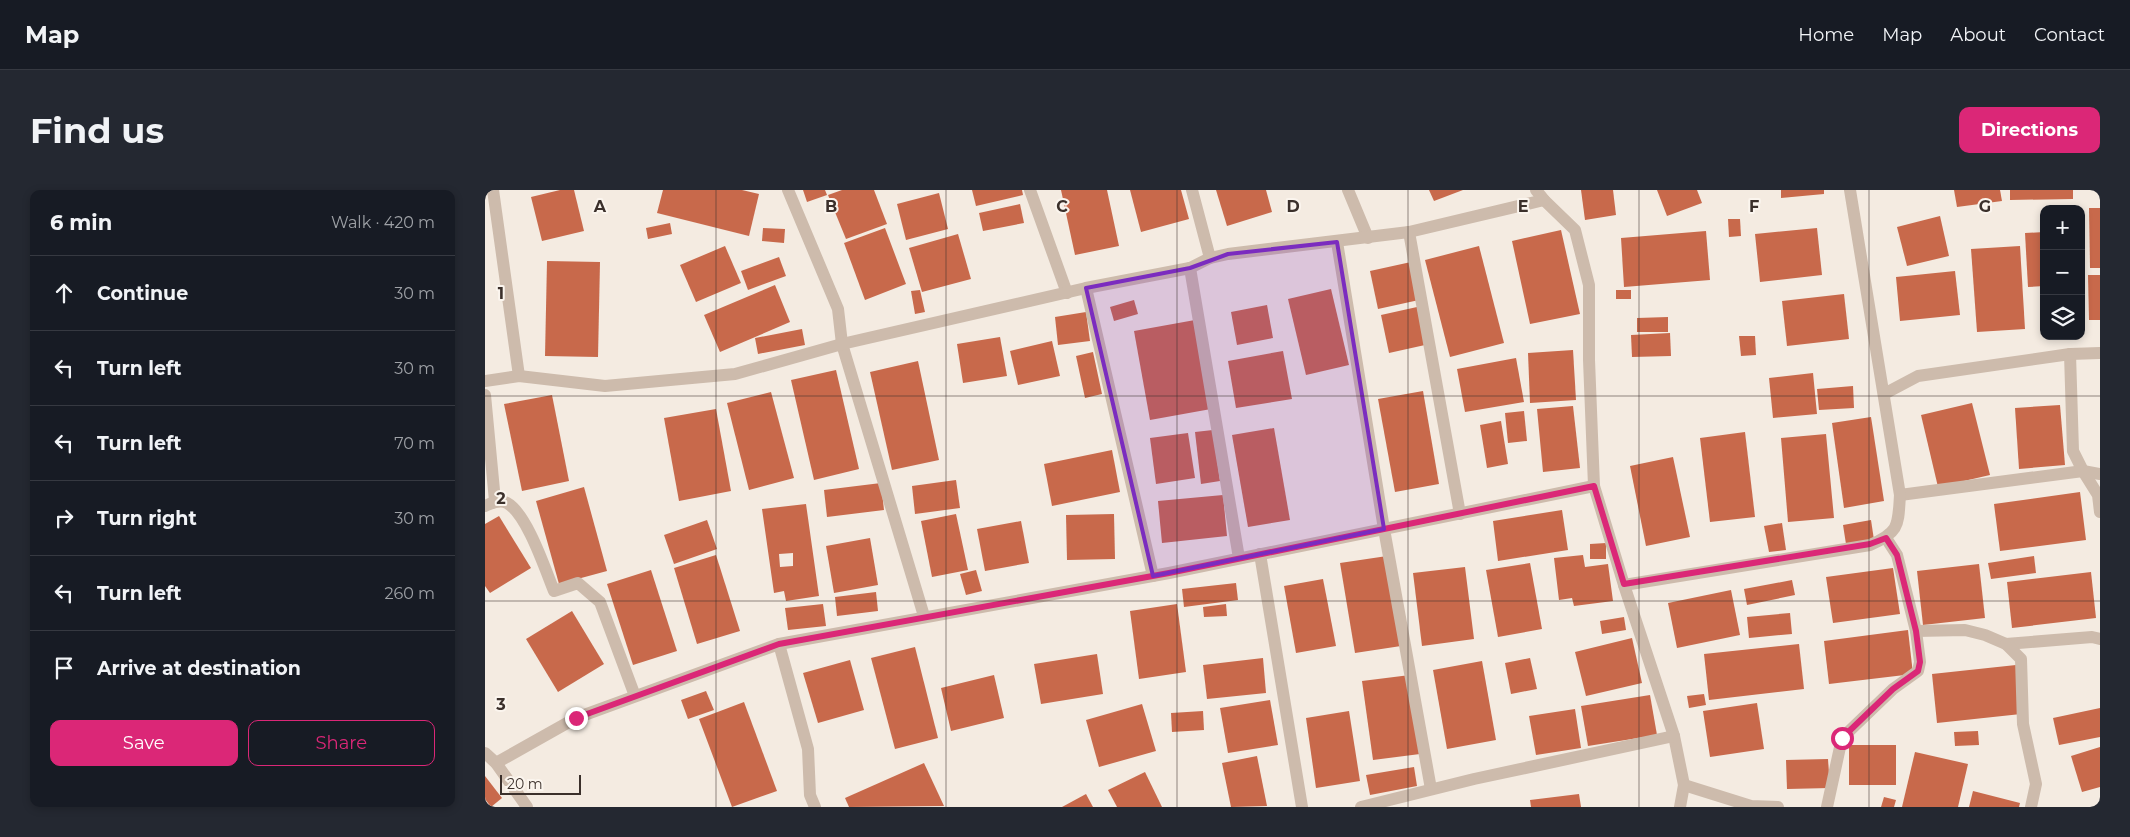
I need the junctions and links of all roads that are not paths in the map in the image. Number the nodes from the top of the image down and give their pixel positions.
1 (493, 190) edge
2 (788, 190) edge
3 (1030, 190) edge
4 (1192, 190) edge
5 (1348, 190) edge
6 (1850, 190) edge
7 (1540, 195) edge
8 (1409, 232) junction
9 (1368, 238) junction
10 (1337, 242) junction
11 (1210, 258) junction
12 (1190, 268) junction
13 (1087, 288) junction
14 (1067, 293) junction
15 (842, 344) junction
16 (2100, 353) edge
17 (2070, 354) junction
18 (519, 376) junction
19 (485, 381) edge
20 (1884, 394) junction
21 (485, 395) edge
22 (2083, 471) junction
23 (2100, 474) edge
24 (1594, 486) junction
25 (1900, 495) junction
26 (490, 504) edge
27 (2100, 512) edge
28 (1460, 514) junction
29 (1384, 529) junction
30 (1886, 538) junction
31 (1260, 554) junction
32 (1239, 558) junction
33 (1153, 576) junction
34 (1624, 584) junction
35 (925, 616) junction
36 (1916, 631) junction
37 (2100, 639) edge
38 (779, 644) junction
39 (2006, 644) junction
40 (635, 696) junction
41 (1674, 736) junction
42 (485, 753) edge
43 (496, 763) junction
44 (1684, 786) junction
45 (1431, 790) junction
46 (527, 807) edge
47 (815, 807) edge
48 (1302, 807) edge
49 (1361, 807) edge
50 (1680, 807) edge
51 (1778, 807) edge
52 (1827, 807) edge
53 (2031, 807) edge

1 - 18 street
2 - 15 street
3 - 14 street
4 - 11 street
5 - 9 street
6 - 20 street
7 - 8 street
7 - 24 street
8 - 9 street
8 - 28 street
9 - 10 street
10 - 11 street
10 - 29 street
11 - 12 street
12 - 13 street
12 - 32 street
13 - 14 street
13 - 33 street
14 - 15 street
15 - 18 street
15 - 35 street
16 - 17 street
17 - 20 street
17 - 22 street
18 - 19 street
20 - 25 street
21 - 26 street
22 - 23 street
22 - 25 street
22 - 27 street
24 - 28 street
24 - 34 street
25 - 30 street
26 - 40 street
28 - 29 street
29 - 31 street
29 - 45 street
30 - 34 street
30 - 36 street
31 - 32 street
31 - 48 street
32 - 33 street
33 - 35 street
34 - 41 street
35 - 38 street
36 - 39 street
36 - 52 street
37 - 39 street
38 - 40 street
38 - 47 street
39 - 53 street
40 - 43 street
41 - 44 street
41 - 45 street
42 - 43 street
43 - 46 street
44 - 50 street
44 - 51 street
45 - 49 street

